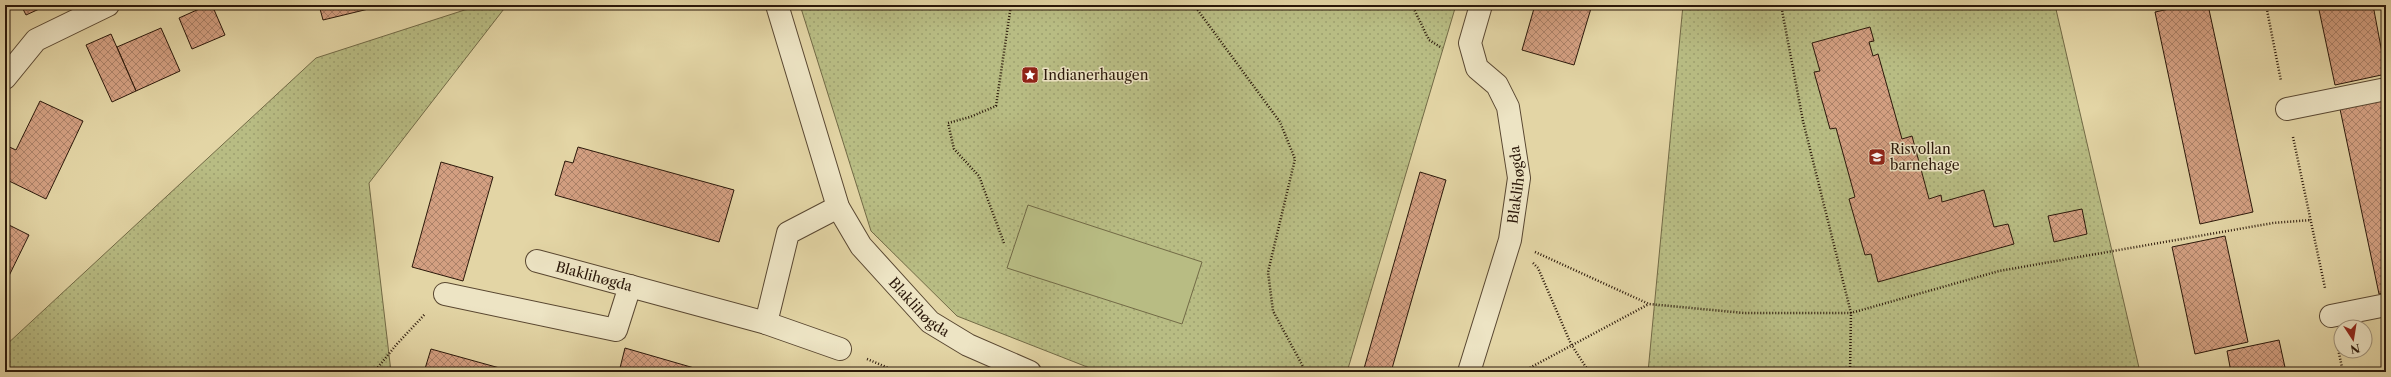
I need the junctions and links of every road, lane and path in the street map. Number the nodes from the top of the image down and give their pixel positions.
1 (108, 5) edge
2 (777, 5) edge
3 (1011, 5) edge
4 (1194, 5) edge
5 (1412, 5) edge
6 (1481, 5) edge
7 (1781, 5) edge
8 (2266, 5) edge
9 (1477, 68) junction
10 (5, 78) edge
11 (2386, 89) edge
12 (2287, 109) junction
13 (838, 207) junction
14 (2311, 220) junction
15 (1510, 240) junction
16 (1004, 243) dead end
17 (537, 261) dead end
18 (630, 286) junction
19 (445, 294) joint
20 (1649, 304) junction
21 (2386, 305) edge
22 (1851, 313) junction
23 (2331, 316) junction
24 (766, 323) junction
25 (1571, 344) junction
26 (840, 349) joint
27 (374, 372) edge
28 (898, 372) edge
29 (1030, 372) edge
30 (1306, 372) edge
31 (1469, 372) edge
32 (1522, 372) edge
33 (1589, 372) edge
34 (1850, 372) edge
35 (2343, 372) edge

1 - 10 street
2 - 13 street, Blaklihøgda
3 - 16 path
4 - 30 path
5 - 9 path
6 - 9 street
7 - 22 path
8 - 12 path
9 - 15 street, Blaklihøgda
11 - 12 street
12 - 14 path
13 - 24 street
13 - 29 street, Blaklihøgda
14 - 22 path
14 - 23 path
15 - 20 path
15 - 25 path
15 - 31 street, Blaklihøgda
17 - 18 street, Blaklihøgda
18 - 19 street
18 - 24 street, Blaklihøgda
19 - 27 path
20 - 22 path
20 - 25 path
21 - 23 street
22 - 34 path
23 - 35 path
24 - 26 street, Blaklihøgda
25 - 32 path
25 - 33 path
26 - 28 path

